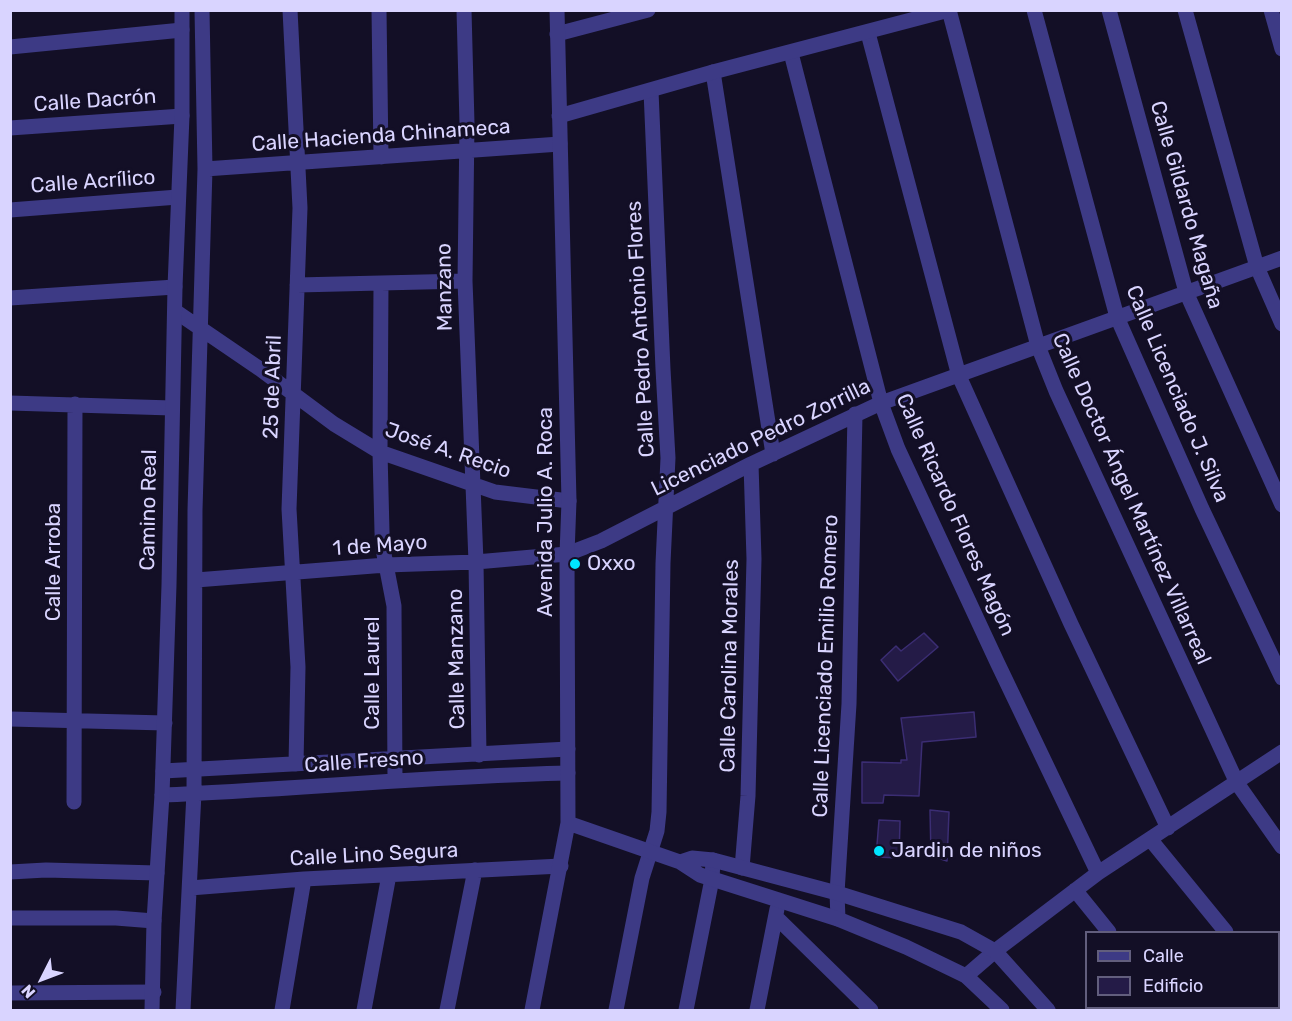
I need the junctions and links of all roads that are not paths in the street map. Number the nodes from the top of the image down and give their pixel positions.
1 (182, 10) edge
2 (202, 10) edge
3 (290, 10) edge
4 (379, 10) edge
5 (464, 10) edge
6 (557, 10) edge
7 (648, 10) edge
8 (949, 10) edge
9 (1034, 10) edge
10 (1109, 10) edge
11 (1185, 10) edge
12 (1271, 10) edge
13 (182, 30) junction
14 (868, 33) junction
15 (557, 34) junction
16 (10, 47) edge
17 (1281, 50) edge
18 (791, 53) junction
19 (713, 72) junction
20 (651, 91) junction
21 (182, 116) junction
22 (559, 116) junction
23 (10, 128) edge
24 (560, 144) junction
25 (466, 151) junction
26 (381, 157) junction
27 (298, 163) junction
28 (205, 169) junction
29 (178, 197) junction
30 (10, 210) edge
31 (1281, 258) edge
32 (1257, 267) junction
33 (465, 281) junction
34 (381, 284) junction
35 (297, 285) junction
36 (175, 287) junction
37 (1186, 292) junction
38 (10, 298) edge
39 (175, 312) junction
40 (1117, 317) junction
41 (1281, 324) edge
42 (201, 329) junction
43 (1038, 346) junction
44 (959, 376) junction
45 (294, 394) junction
46 (10, 403) edge
47 (881, 403) junction
48 (75, 404) junction
49 (172, 408) junction
50 (855, 414) junction
51 (380, 453) junction
52 (773, 454) junction
53 (751, 464) junction
54 (474, 485) junction
55 (569, 501) junction
56 (1281, 505) edge
57 (667, 506) junction
58 (567, 554) junction
59 (476, 562) junction
60 (386, 565) junction
61 (292, 573) junction
62 (196, 580) junction
63 (1281, 678) edge
64 (10, 719) edge
65 (75, 721) junction
66 (165, 723) junction
67 (568, 749) junction
68 (1281, 752) edge
69 (479, 755) junction
70 (394, 759) junction
71 (296, 764) junction
72 (195, 768) junction
73 (163, 771) junction
74 (568, 773) junction
75 (395, 781) junction
76 (1237, 783) junction
77 (194, 793) junction
78 (162, 795) junction
79 (74, 802) dead end
80 (568, 823) junction
81 (1168, 828) junction
82 (1150, 839) junction
83 (1281, 847) edge
84 (650, 851) junction
85 (713, 860) junction
86 (680, 862) junction
87 (561, 866) junction
88 (742, 868) junction
89 (475, 870) junction
90 (10, 872) edge
91 (158, 873) junction
92 (1098, 873) junction
93 (389, 875) junction
94 (304, 879) junction
95 (712, 879) junction
96 (190, 888) junction
97 (1075, 890) junction
98 (837, 893) junction
99 (779, 900) junction
100 (776, 917) junction
101 (10, 918) edge
102 (838, 919) junction
103 (154, 921) junction
104 (1107, 931) edge
105 (1224, 931) edge
106 (996, 951) junction
107 (966, 976) junction
108 (154, 992) junction
109 (10, 993) edge
110 (187, 1010) edge
111 (152, 1011) edge
112 (282, 1011) edge
113 (364, 1011) edge
114 (447, 1011) edge
115 (532, 1011) edge
116 (616, 1011) edge
117 (686, 1011) edge
118 (757, 1011) edge
119 (871, 1011) edge
120 (1002, 1011) edge
121 (1048, 1011) edge

1 - 13 street, Camino Real
2 - 28 street
3 - 27 street, 25 de Abril
4 - 26 street
5 - 25 street, Manzano
6 - 15 street, Avenida Julio A. Roca
7 - 15 street
8 - 14 street
8 - 43 street, Calle Doctor Ángel Martínez Villarreal
9 - 40 street, Calle Licenciado J. Silva
10 - 37 street, Calle Gildardo Magaña
11 - 32 street
12 - 17 street
13 - 16 street
13 - 21 street, Camino Real
14 - 18 street
14 - 44 street
15 - 22 street, Avenida Julio A. Roca
18 - 19 street
18 - 47 street, Calle Ricardo Flores Magón
19 - 20 street
19 - 52 street
20 - 22 street
20 - 57 street, Calle Pedro Antonio Flores
21 - 23 street, Calle Dacrón
21 - 29 street, Camino Real
22 - 24 street, Avenida Julio A. Roca
24 - 25 street, Calle Hacienda Chinameca
24 - 55 street, Avenida Julio A. Roca
25 - 26 street, Calle Hacienda Chinameca
25 - 33 street, Manzano
26 - 27 street, Calle Hacienda Chinameca
27 - 28 street, Calle Hacienda Chinameca
27 - 35 street, 25 de Abril
28 - 42 street
29 - 30 street, Calle Acrílico
29 - 36 street, Camino Real
31 - 32 street, Licenciado Pedro Zorrilla
32 - 37 street, Licenciado Pedro Zorrilla
32 - 41 street
33 - 34 street
33 - 54 street, Manzano
34 - 35 street
34 - 51 street, Calle Laurel
35 - 45 street, 25 de Abril
36 - 38 street
36 - 39 street, Camino Real
37 - 40 street, Licenciado Pedro Zorrilla
37 - 56 street, Calle Gildardo Magaña
39 - 42 street, José A. Recio
39 - 49 street, Camino Real
40 - 43 street, Licenciado Pedro Zorrilla
40 - 63 street, Calle Licenciado J. Silva
42 - 45 street, José A. Recio
42 - 62 street
43 - 44 street, Licenciado Pedro Zorrilla
43 - 76 street, Calle Doctor Ángel Martínez Villarreal
44 - 47 street, Licenciado Pedro Zorrilla
44 - 81 street
45 - 51 street, José A. Recio
45 - 61 street, 25 de Abril
46 - 48 street
47 - 50 street, Licenciado Pedro Zorrilla
47 - 92 street, Calle Ricardo Flores Magón
48 - 49 street
48 - 65 street, Calle Arroba
49 - 66 street, Camino Real
50 - 52 street, Licenciado Pedro Zorrilla
50 - 98 street, Calle Licenciado Emilio Romero
51 - 54 street, José A. Recio
51 - 60 street, Calle Laurel
52 - 53 street, Licenciado Pedro Zorrilla
53 - 57 street, Licenciado Pedro Zorrilla
53 - 88 street, Calle Carolina Morales
54 - 55 street, José A. Recio
54 - 59 street, Manzano
55 - 58 street, Avenida Julio A. Roca
57 - 58 street, Licenciado Pedro Zorrilla
57 - 84 street, Calle Pedro Antonio Flores
58 - 59 street, 1 de Mayo
58 - 67 street, Avenida Julio A. Roca
59 - 60 street, 1 de Mayo
59 - 69 street, Calle Manzano
60 - 61 street, 1 de Mayo
60 - 70 street, Calle Laurel
61 - 62 street, 1 de Mayo
61 - 71 street, 25 de Abril
62 - 72 street
64 - 65 street
65 - 66 street
65 - 79 street, Calle Arroba
66 - 73 street, Camino Real
67 - 69 street, Calle Fresno
67 - 74 street, Avenida Julio A. Roca
68 - 76 street
69 - 70 street, Calle Fresno
70 - 71 street, Calle Fresno
70 - 75 street, Calle Laurel
71 - 72 street, Calle Fresno
72 - 73 street, Calle Fresno
72 - 77 street
73 - 78 street, Camino Real
74 - 75 street, Calle Fresno
74 - 80 street, Avenida Julio A. Roca
75 - 77 street, Calle Fresno
76 - 81 street
76 - 83 street, Calle Doctor Ángel Martínez Villarreal
77 - 78 street, Calle Fresno
77 - 96 street
78 - 91 street, Camino Real
80 - 84 street
80 - 87 street, Avenida Julio A. Roca
81 - 82 street
82 - 92 street
82 - 105 street
84 - 86 street
84 - 116 street, Calle Pedro Antonio Flores
85 - 86 street
85 - 88 street
85 - 95 street
86 - 95 street
87 - 89 street, Calle Lino Segura
87 - 115 street, Avenida Julio A. Roca
88 - 98 street
89 - 93 street, Calle Lino Segura
89 - 114 street
90 - 91 street
91 - 103 street, Camino Real
92 - 97 street
93 - 94 street, Calle Lino Segura
93 - 113 street
94 - 96 street, Calle Lino Segura
94 - 112 street
95 - 99 street
95 - 117 street
96 - 110 street
97 - 104 street
97 - 106 street
98 - 102 street, Calle Licenciado Emilio Romero
98 - 106 street
99 - 100 street
99 - 102 street
100 - 118 street
100 - 119 street
101 - 103 street
102 - 107 street
103 - 108 street, Camino Real
106 - 107 street
106 - 121 street
107 - 120 street
108 - 109 street
108 - 111 street, Camino Real

